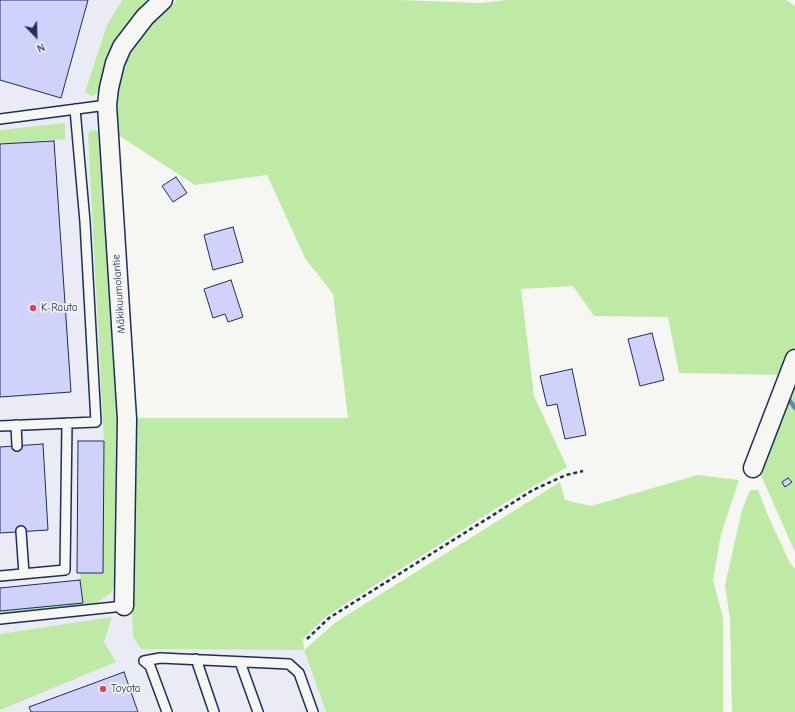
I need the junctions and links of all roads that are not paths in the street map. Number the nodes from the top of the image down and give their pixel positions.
1 (163, 0) edge
2 (107, 105) junction
3 (75, 109) junction
4 (0, 119) edge
5 (795, 359) edge
6 (68, 423) junction
7 (16, 425) junction
8 (0, 426) edge
9 (17, 446) dead end
10 (753, 468) dead end
11 (21, 531) dead end
12 (24, 574) junction
13 (0, 576) edge
14 (124, 606) joint
15 (0, 619) edge
16 (196, 659) junction
17 (240, 662) junction
18 (167, 712) edge
19 (214, 712) edge
20 (258, 712) edge
21 (313, 712) edge

1 - 2 street, Mäkikuumolantie
2 - 3 lane
2 - 14 street, Mäkikuumolantie
3 - 4 lane
3 - 6 lane
5 - 10 street
6 - 7 lane
6 - 12 lane
7 - 8 lane
7 - 9 lane
11 - 12 lane
12 - 13 lane
14 - 15 lane
16 - 17 lane
16 - 18 lane
16 - 19 lane
17 - 20 lane
17 - 21 lane

